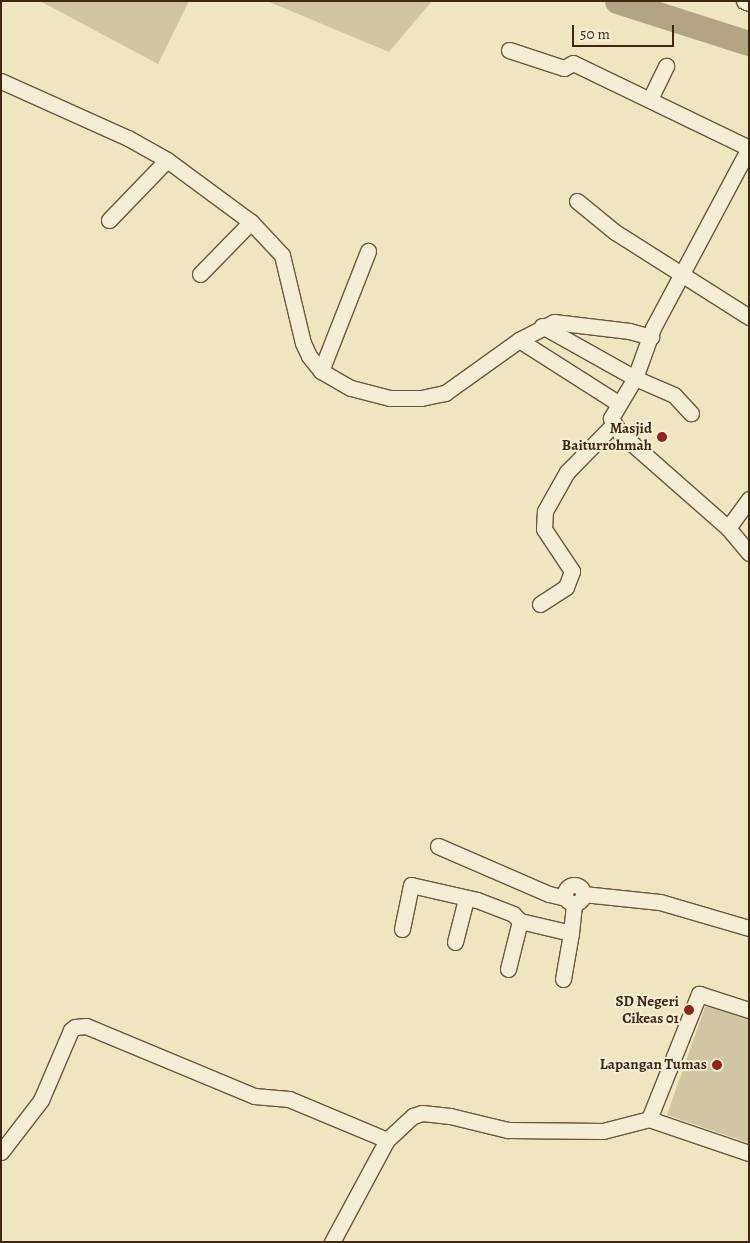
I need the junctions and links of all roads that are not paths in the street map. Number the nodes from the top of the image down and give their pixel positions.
1 (744, 1) edge
2 (749, 3) edge
3 (509, 50) dead end
4 (666, 66) dead end
5 (1, 81) edge
6 (650, 100) junction
7 (749, 148) edge
8 (168, 160) junction
9 (577, 201) dead end
10 (109, 220) dead end
11 (251, 222) junction
12 (368, 251) dead end
13 (200, 274) dead end
14 (681, 276) junction
15 (749, 316) edge
16 (542, 326) junction
17 (651, 337) junction
18 (518, 340) junction
19 (321, 371) junction
20 (635, 378) junction
21 (618, 402) junction
22 (691, 413) dead end
23 (613, 425) junction
24 (749, 499) edge
25 (728, 528) junction
26 (749, 553) edge
27 (540, 604) dead end
28 (438, 846) dead end
29 (575, 898) junction
30 (466, 899) junction
31 (520, 921) junction
32 (749, 928) edge
33 (402, 929) dead end
34 (571, 933) junction
35 (455, 942) dead end
36 (508, 969) dead end
37 (563, 979) dead end
38 (749, 1010) edge
39 (649, 1119) junction
40 (387, 1140) junction
41 (1, 1152) edge
42 (749, 1153) edge
43 (332, 1242) edge

1 - 2 street
3 - 6 street
4 - 6 street
5 - 8 street
6 - 7 street
7 - 14 street
8 - 10 street
8 - 11 street
9 - 14 street
11 - 13 street
11 - 19 street
12 - 19 street
14 - 15 street
14 - 17 street
16 - 17 street
16 - 18 street
16 - 20 street
17 - 20 street
18 - 19 street
18 - 21 street
20 - 21 street
20 - 22 street
21 - 23 street
23 - 25 street
23 - 27 street
24 - 25 street
25 - 26 street
28 - 29 street
29 - 32 street
29 - 34 street
30 - 31 street
30 - 33 street
30 - 35 street
31 - 34 street
31 - 36 street
34 - 37 street
38 - 39 street
39 - 40 street
39 - 42 street
40 - 41 street
40 - 43 street

